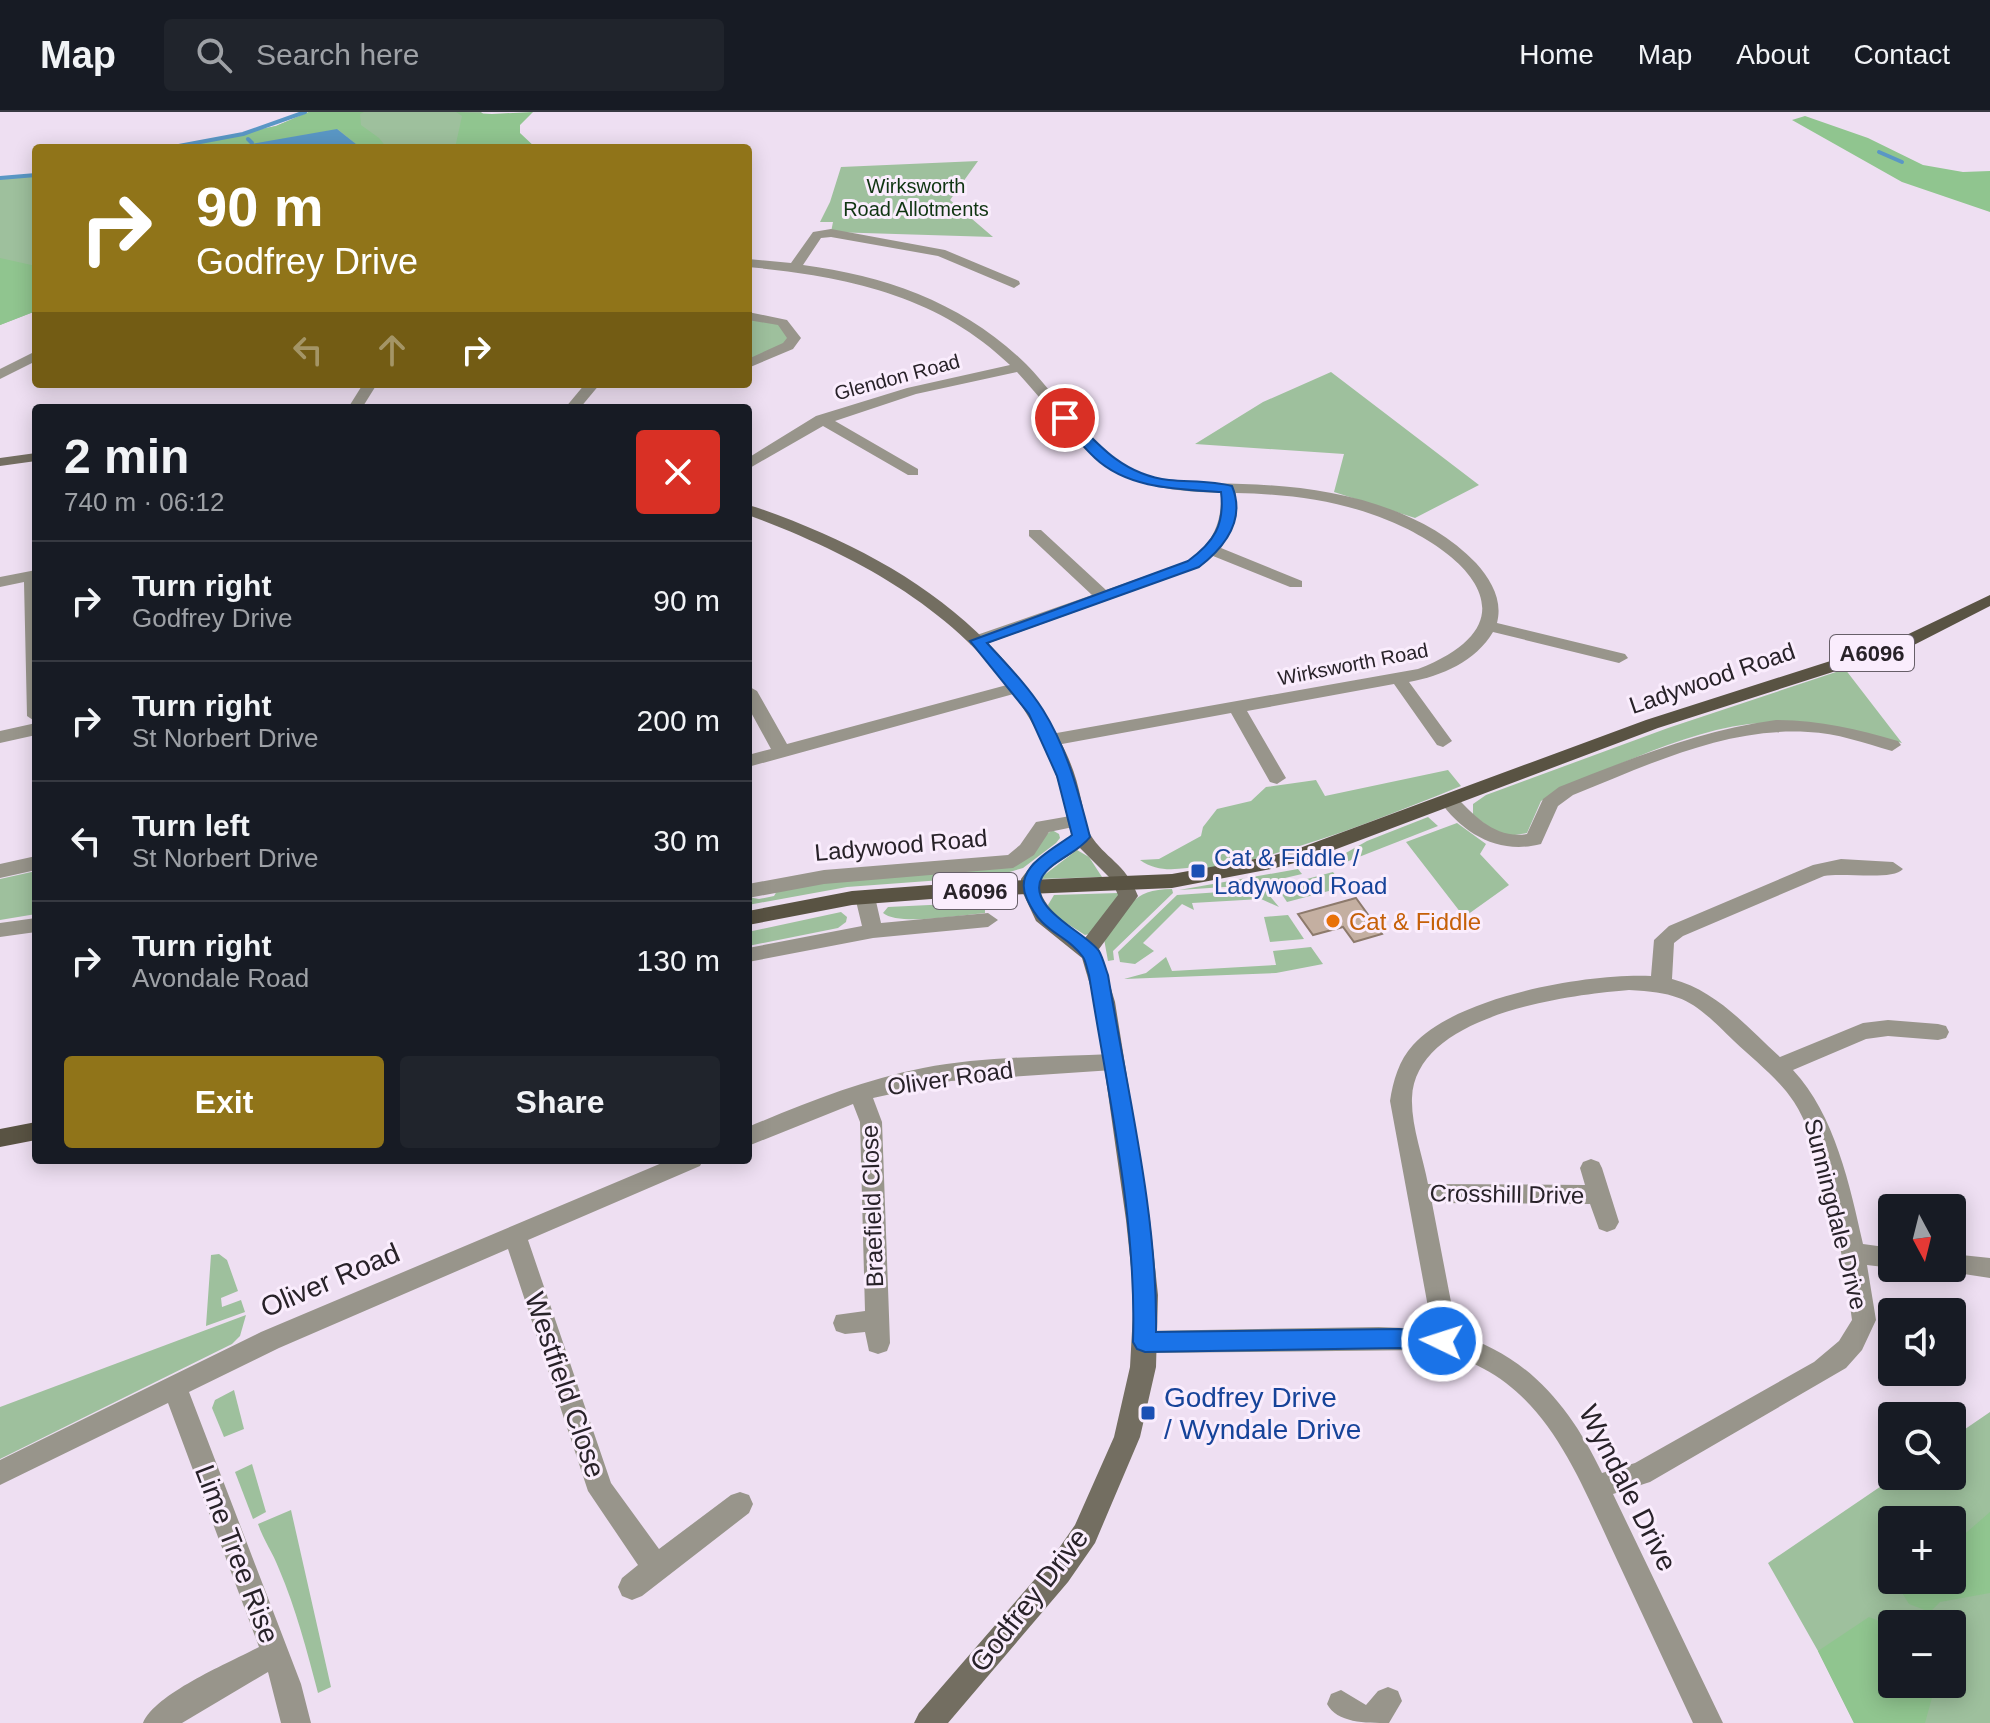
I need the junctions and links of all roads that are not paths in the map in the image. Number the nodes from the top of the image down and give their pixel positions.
1 (752, 263) edge
2 (795, 267) junction
3 (1014, 284) dead end
4 (752, 317) edge
5 (32, 357) edge
6 (752, 362) edge
7 (1021, 367) junction
8 (4, 372) edge
9 (30, 376) dead end
10 (590, 388) edge
11 (576, 404) edge
12 (821, 419) junction
13 (32, 458) edge
14 (0, 462) edge
15 (752, 462) edge
16 (913, 472) dead end
17 (1228, 489) junction
18 (752, 514) edge
19 (1035, 533) dead end
20 (1212, 550) junction
21 (32, 575) edge
22 (0, 582) edge
23 (1296, 584) dead end
24 (1103, 596) junction
25 (1990, 600) edge
26 (1488, 626) junction
27 (977, 641) junction
28 (1619, 658) dead end
29 (1398, 678) junction
30 (1018, 687) junction
31 (752, 698) edge
32 (1236, 706) junction
33 (32, 730) edge
34 (0, 737) edge
35 (1051, 740) junction
36 (1443, 741) dead end
37 (1892, 745) dead end
38 (782, 752) junction
39 (752, 760) edge
40 (1277, 778) dead end
41 (1448, 800) junction
42 (1079, 829) junction
43 (32, 864) edge
44 (1893, 869) dead end
45 (0, 871) edge
46 (1125, 884) junction
47 (759, 888) edge
48 (1031, 889) junction
49 (865, 897) junction
50 (752, 917) edge
51 (32, 926) edge
52 (975, 926) dead end
53 (0, 930) edge
54 (873, 931) junction
55 (1087, 950) junction
56 (752, 954) edge
57 (1661, 982) junction
58 (1938, 1033) dead end
59 (1113, 1062) junction
60 (1776, 1068) junction
61 (860, 1093) junction
62 (32, 1132) edge
63 (752, 1135) edge
64 (0, 1138) edge
65 (683, 1164) edge
66 (1591, 1168) dead end
67 (1416, 1193) junction
68 (1599, 1195) junction
69 (1607, 1222) dead end
70 (515, 1236) junction
71 (1851, 1253) junction
72 (1878, 1256) edge
73 (1966, 1265) edge
74 (1990, 1268) edge
75 (845, 1323) dead end
76 (1442, 1341) junction
77 (1145, 1342) junction
78 (174, 1386) junction
79 (0, 1473) edge
80 (1596, 1487) junction
81 (740, 1504) dead end
82 (656, 1567) junction
83 (632, 1587) dead end
84 (275, 1653) junction
85 (1341, 1704) dead end
86 (1375, 1716) edge
87 (158, 1723) edge
88 (296, 1723) edge
89 (929, 1723) edge
90 (1708, 1723) edge

1 - 2 street
2 - 3 street
2 - 7 street
4 - 6 street
5 - 8 street
7 - 12 street, Glendon Road
7 - 17 street
8 - 9 street
10 - 11 street
12 - 15 street, Glendon Road
12 - 16 street
13 - 14 street
17 - 20 street
17 - 26 street
18 - 27 street
19 - 24 street
20 - 23 street
20 - 24 street
21 - 22 street
24 - 27 street
25 - 41 main road, Ladywood Road / A6096
26 - 28 street
26 - 29 street, Wirksworth Road
27 - 30 street
29 - 32 street, Wirksworth Road
29 - 36 street
30 - 35 street
30 - 38 street
31 - 38 street
32 - 35 street, Wirksworth Road
32 - 40 street
33 - 34 street
35 - 42 street
37 - 41 street
38 - 39 street
41 - 46 main road, Ladywood Road / A6096
42 - 46 street
42 - 47 street, Ladywood Road
42 - 48 street
43 - 45 street
44 - 57 street
46 - 48 main road, Ladywood Road / A6096
46 - 55 street
48 - 49 main road, Ladywood Road / A6096
48 - 55 street
49 - 50 main road, Ladywood Road / A6096
49 - 54 street, Ladywood Road
51 - 53 street
52 - 54 street
54 - 56 street
55 - 59 street, Godfrey Drive
57 - 60 street, Sunningdale Drive
57 - 67 street, Sunningdale Drive
58 - 60 street
59 - 61 street, Oliver Road
59 - 77 street, Godfrey Drive
60 - 71 street, Sunningdale Drive
61 - 63 street, Oliver Road
61 - 75 street, Braefield Close
62 - 64 main road
65 - 70 street, Oliver Road
66 - 68 street, Crosshill Drive
67 - 68 street, Crosshill Drive
67 - 76 street, Sunningdale Drive
68 - 69 street, Crosshill Drive
70 - 78 street, Oliver Road
70 - 82 street, Westfield Close
71 - 72 street
71 - 80 street, Sunningdale Drive
73 - 74 street
76 - 77 street, Wyndale Drive
76 - 80 street, Wyndale Drive
77 - 89 street, Godfrey Drive
78 - 79 street, Oliver Road
78 - 84 street, Lime Tree Rise
80 - 90 street, Wyndale Drive
81 - 82 street
82 - 83 street
84 - 87 street
84 - 88 street, Lime Tree Rise
85 - 86 street

